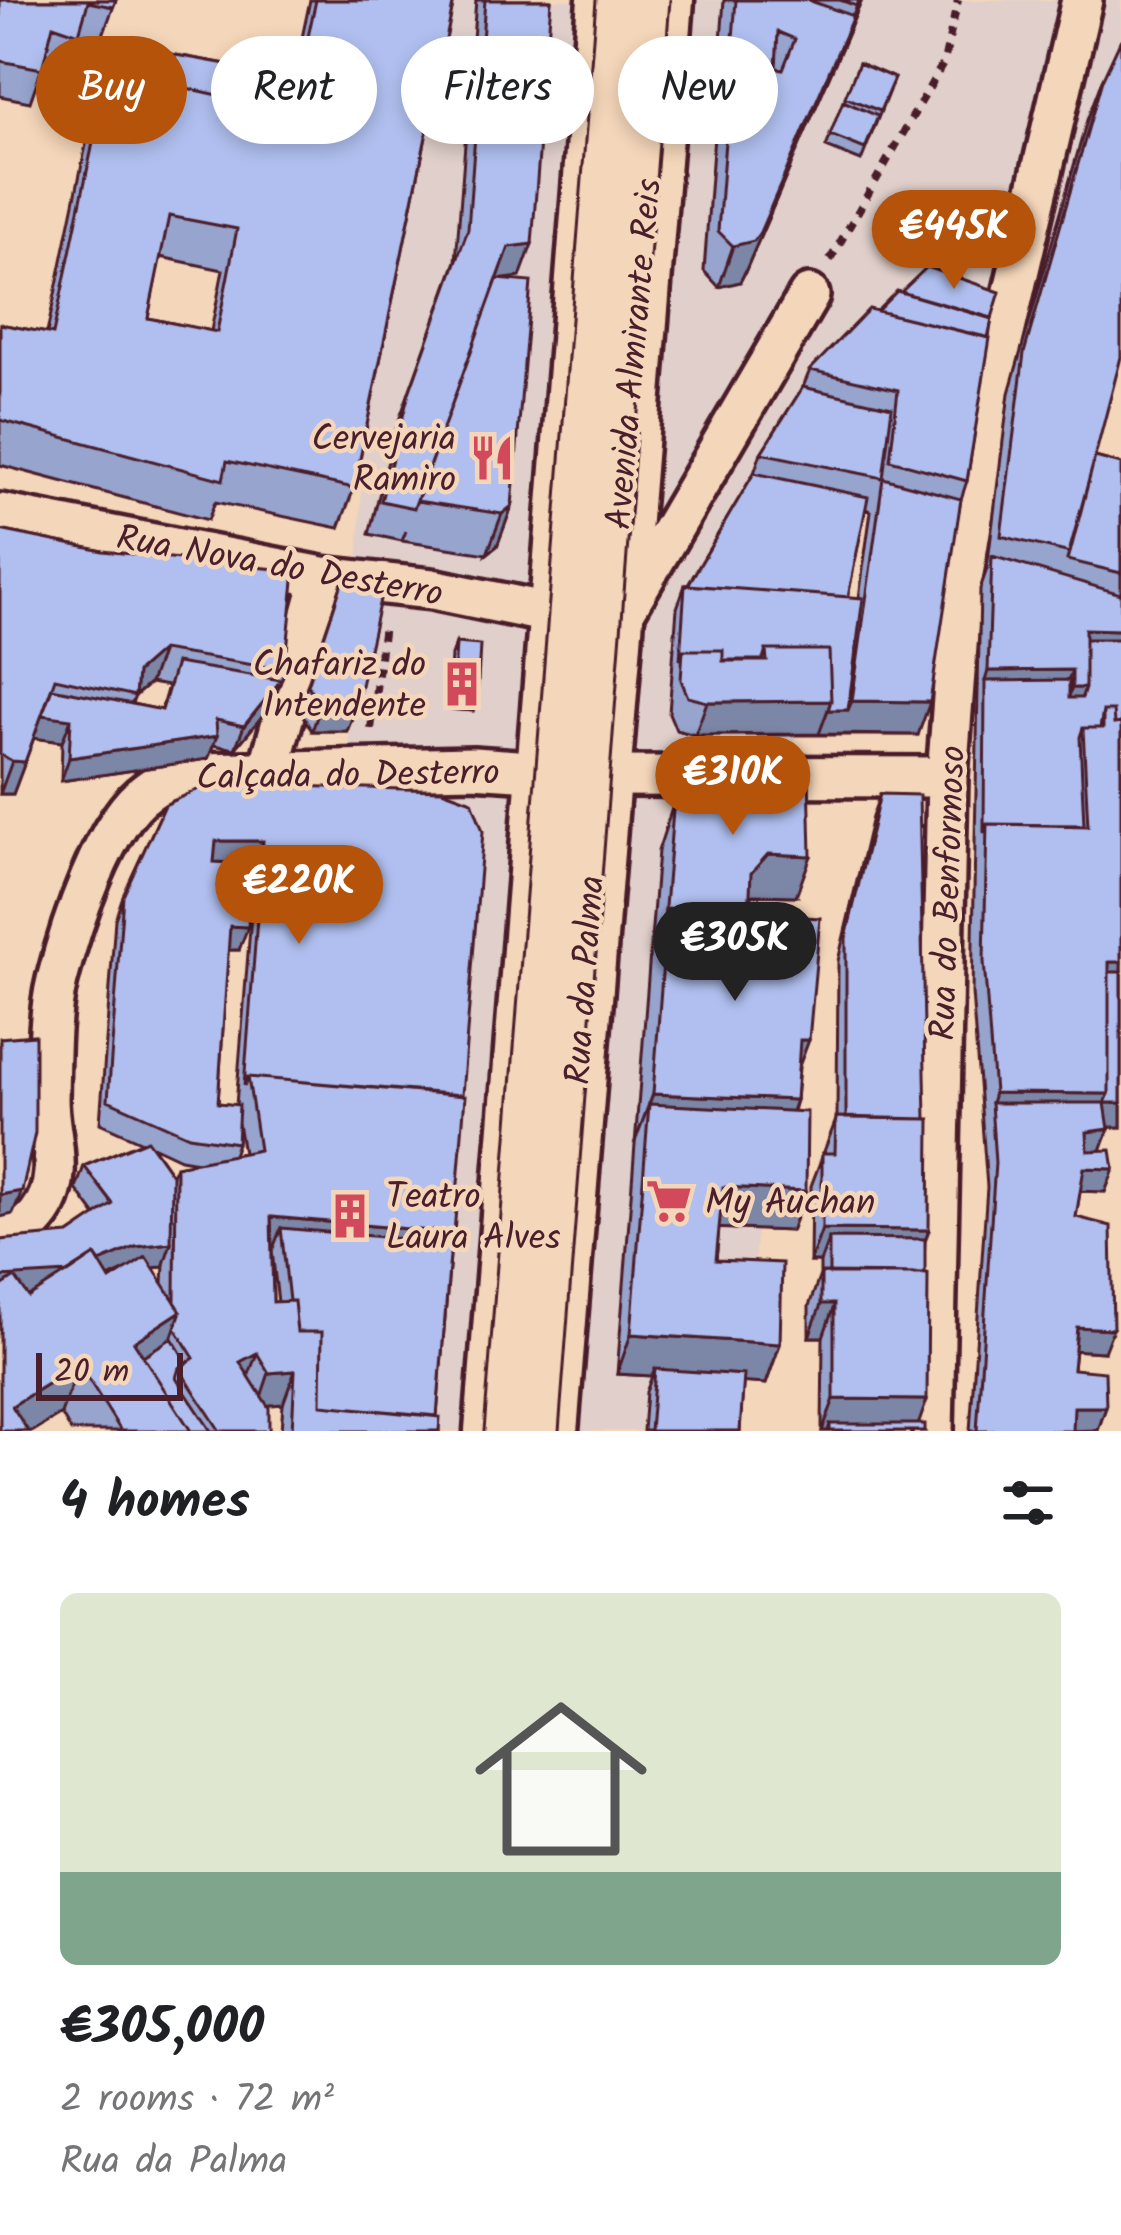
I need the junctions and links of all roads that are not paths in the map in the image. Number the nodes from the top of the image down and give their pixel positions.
1 (608, 0) edge
2 (663, 0) edge
3 (1082, 0) edge
4 (809, 296) road end
5 (0, 514) edge
6 (322, 577) junction
7 (584, 626) junction
8 (268, 772) junction
9 (573, 774) junction
10 (947, 777) junction
11 (0, 1238) edge
12 (495, 1431) edge
13 (547, 1431) edge
14 (933, 1431) edge

1 - 7 main road, Avenida Almirante Reis
2 - 7 main road, Avenida Almirante Reis
3 - 10 street, Rua do Benformoso
4 - 7 street, Rua da Palma
5 - 6 street, Rua Nova do Desterro
6 - 7 street, Rua Nova do Desterro
6 - 8 street
7 - 9 main road, Rua da Palma
8 - 9 street, Calçada do Desterro
8 - 11 street, Calçada do Desterro
9 - 10 street, Calçada do Desterro
9 - 12 main road, Rua da Palma
9 - 13 main road, Rua da Palma
10 - 14 street, Rua do Benformoso

